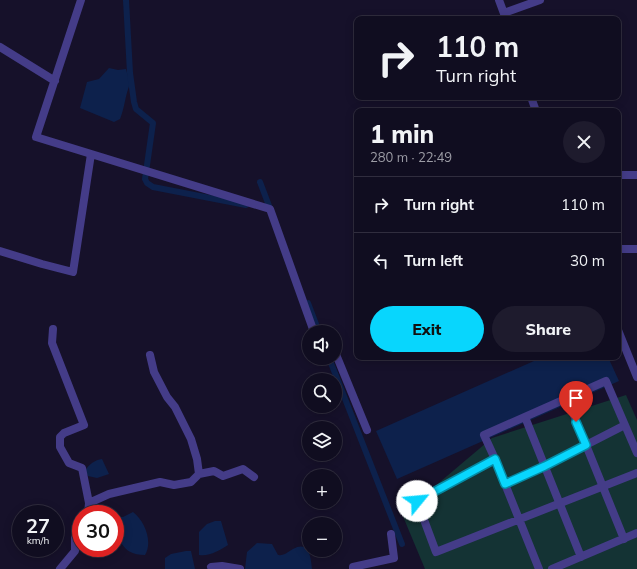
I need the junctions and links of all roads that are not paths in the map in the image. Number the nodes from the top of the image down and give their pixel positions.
1 (81, 0) edge
2 (499, 0) edge
3 (540, 0) edge
4 (505, 16) edge
5 (0, 47) edge
6 (54, 81) junction
7 (90, 154) junction
8 (621, 175) edge
9 (637, 175) edge
10 (621, 248) edge
11 (637, 249) edge
12 (0, 251) edge
13 (311, 325) edge
14 (53, 329) dead end
15 (621, 338) edge
16 (150, 354) dead end
17 (340, 365) edge
18 (637, 378) edge
19 (567, 398) junction
20 (525, 417) junction
21 (625, 425) junction
22 (367, 430) dead end
23 (586, 445) junction
24 (637, 453) edge
25 (495, 459) junction
26 (545, 466) junction
27 (637, 473) edge
28 (199, 474) junction
29 (254, 477) dead end
30 (505, 484) junction
31 (603, 486) junction
32 (89, 503) joint
33 (559, 504) junction
34 (518, 520) junction
35 (637, 533) edge
36 (391, 534) dead end
37 (624, 539) junction
38 (72, 555) edge
39 (581, 557) junction
40 (60, 569) edge
41 (212, 569) edge
42 (240, 569) edge
43 (353, 569) edge
44 (539, 569) edge
45 (552, 569) edge

1 - 6 street
2 - 4 street
3 - 4 street
5 - 6 street
6 - 7 street
7 - 12 street
7 - 13 street
8 - 9 street
10 - 11 street
14 - 32 street
15 - 18 street
16 - 28 street
17 - 22 street
19 - 20 street
19 - 21 street
19 - 23 street
20 - 25 street
20 - 26 street
21 - 23 street
21 - 24 street
23 - 26 street
23 - 31 street
25 - 30 street
25 - 34 street
26 - 30 street
26 - 33 street
27 - 31 street
28 - 29 street
28 - 32 street
30 - 34 street
31 - 33 street
31 - 37 street
33 - 34 street
33 - 39 street
34 - 44 street
35 - 37 street
36 - 43 street
37 - 39 street
38 - 40 street
39 - 45 street
41 - 42 street

